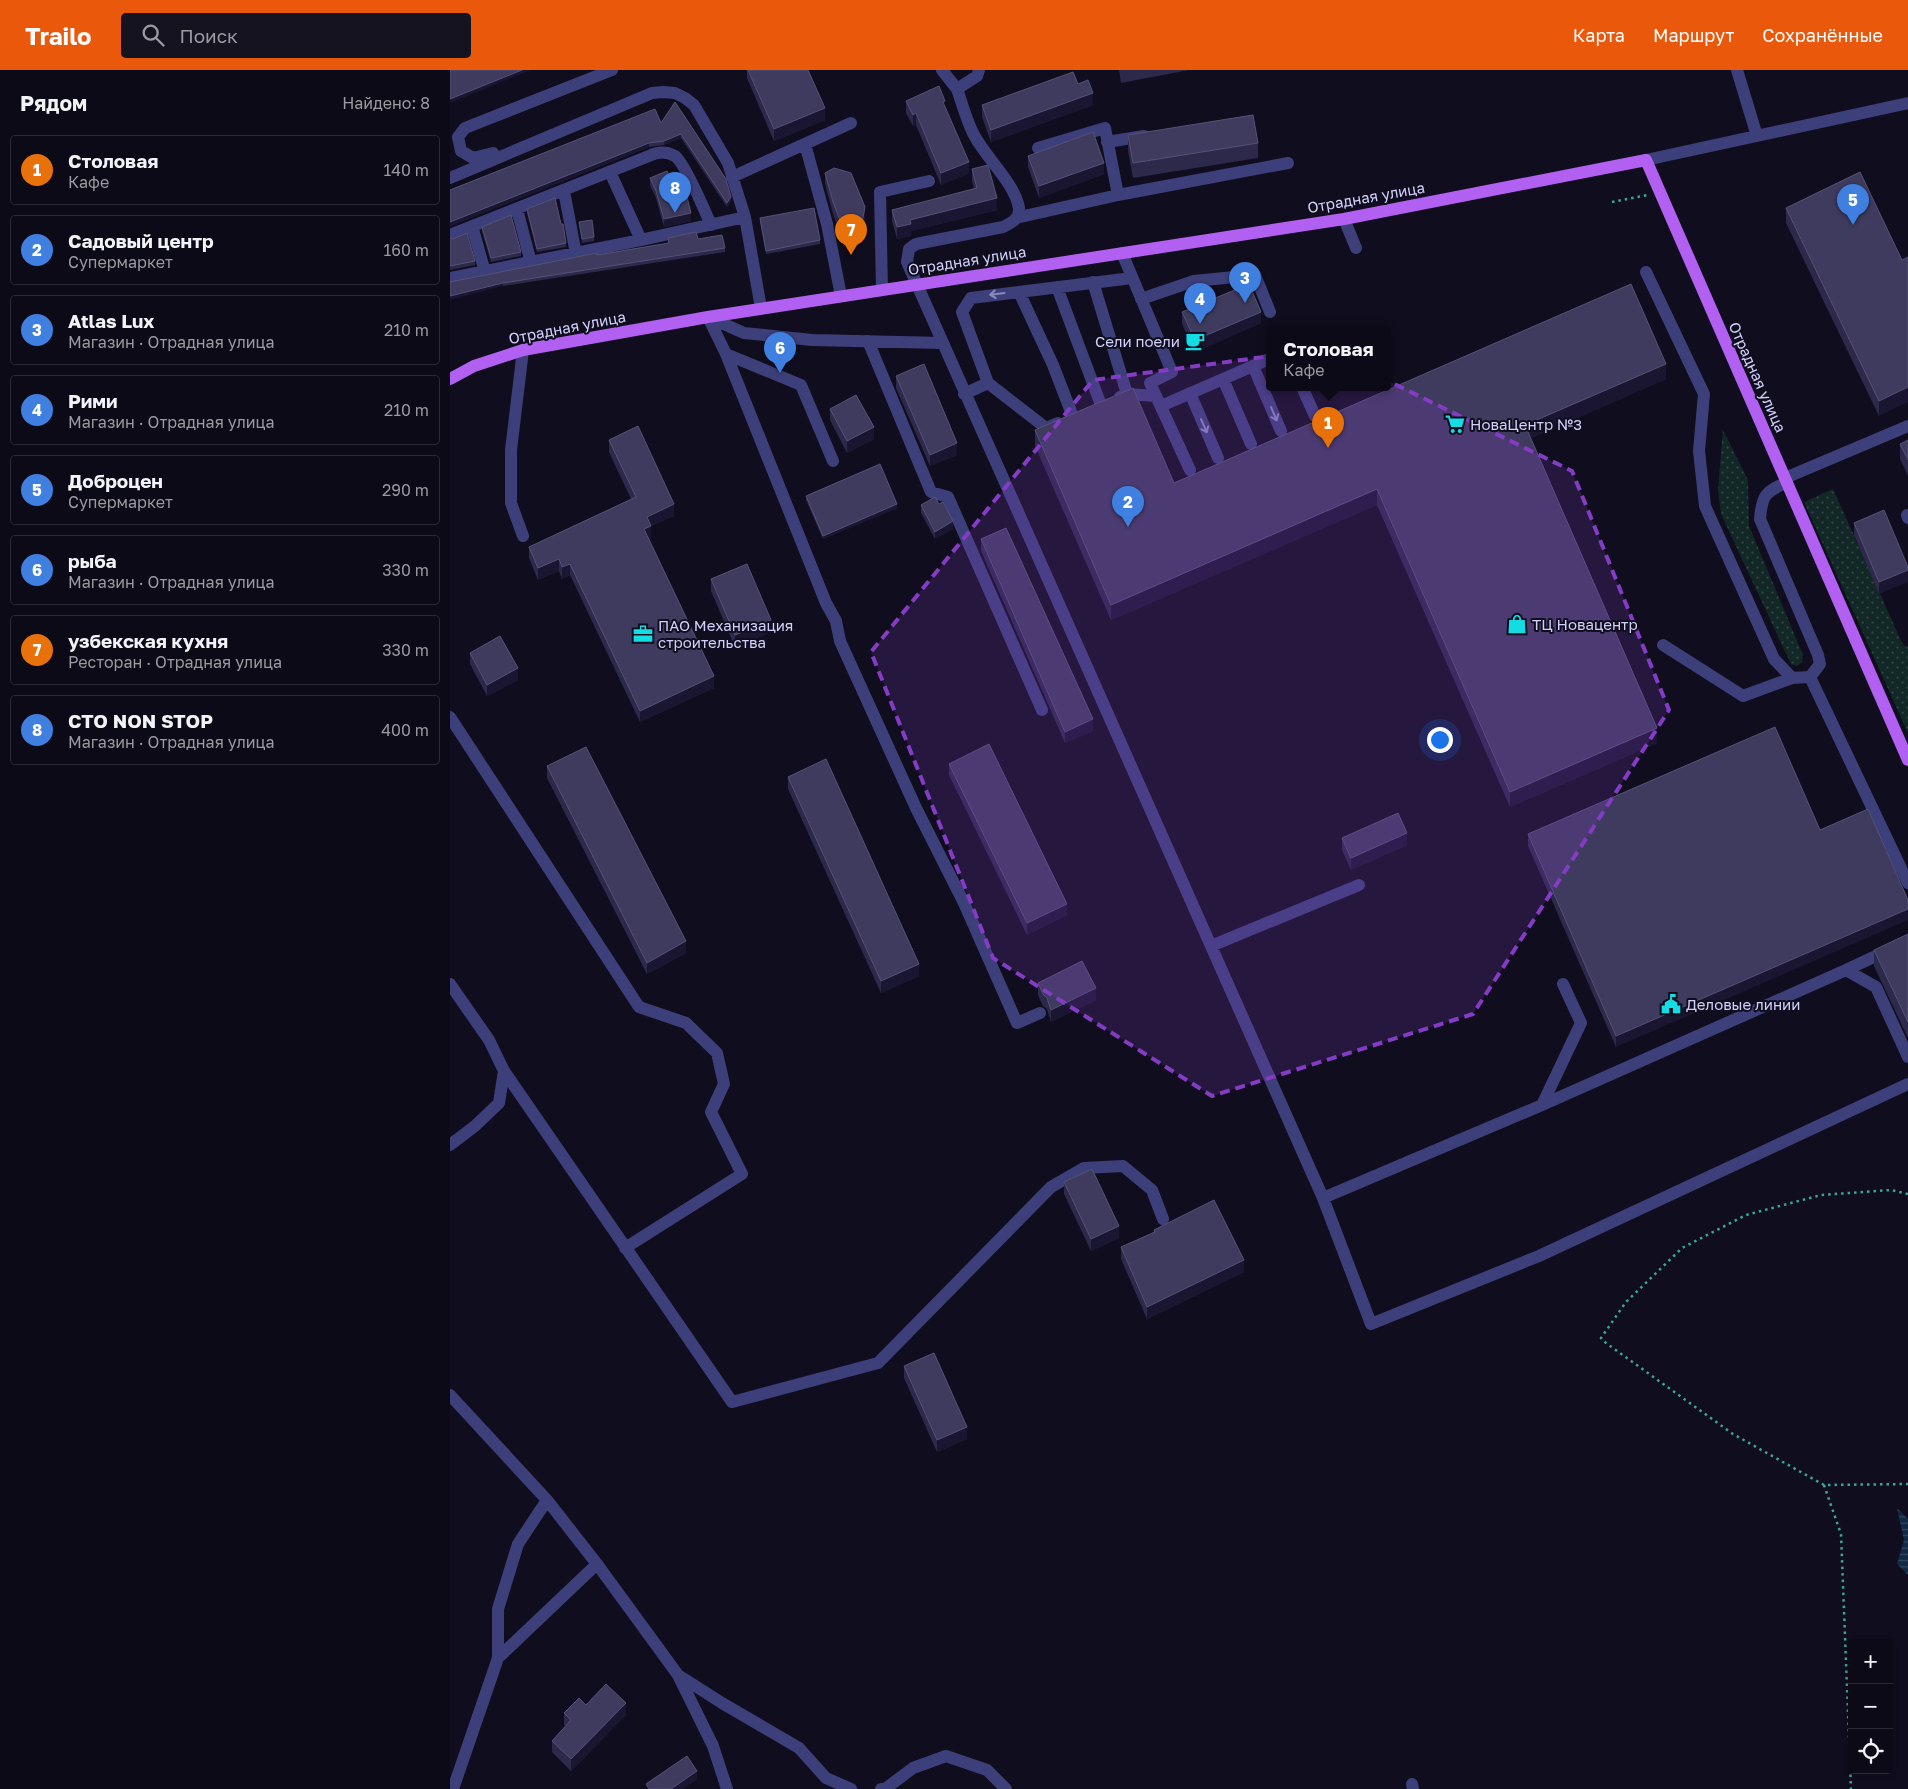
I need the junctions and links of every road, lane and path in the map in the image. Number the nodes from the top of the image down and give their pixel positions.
1 (612, 70) edge
2 (942, 70) edge
3 (979, 70) edge
4 (1737, 70) edge
5 (957, 89) junction
6 (1908, 103) edge
7 (851, 123) dead end
8 (1154, 134) edge
9 (1757, 136) junction
10 (1107, 142) junction
11 (805, 144) junction
12 (526, 146) junction
13 (1038, 148) dead end
14 (1646, 160) junction
15 (1288, 163) dead end
16 (610, 172) junction
17 (732, 177) junction
18 (450, 178) edge
19 (929, 181) dead end
20 (564, 191) junction
21 (1660, 192) junction
22 (1118, 196) junction
23 (1612, 202) dead end
24 (516, 209) junction
25 (744, 217) junction
26 (1016, 218) junction
27 (1344, 219) junction
28 (711, 225) junction
29 (472, 226) junction
30 (450, 235) edge
31 (641, 240) junction
32 (1356, 248) dead end
33 (1122, 253) junction
34 (576, 254) junction
35 (531, 264) junction
36 (485, 272) junction
37 (1646, 272) dead end
38 (450, 278) edge
39 (1132, 278) junction
40 (1093, 282) junction
41 (917, 284) junction
42 (1057, 287) junction
43 (882, 290) junction
44 (1019, 292) junction
45 (841, 296) junction
46 (1141, 300) junction
47 (761, 308) junction
48 (1270, 312) dead end
49 (708, 317) junction
50 (868, 341) junction
51 (942, 343) junction
52 (523, 350) junction
53 (726, 354) junction
54 (1266, 360) edge
55 (1253, 366) junction
56 (450, 379) edge
57 (1223, 379) junction
58 (988, 383) junction
59 (1304, 391) edge
60 (1190, 393) junction
61 (964, 394) junction
62 (1127, 394) junction
63 (1159, 401) junction
64 (1101, 405) junction
65 (1315, 416) dead end
66 (1073, 417) junction
67 (1908, 426) edge
68 (1281, 431) dead end
69 (1251, 444) dead end
70 (1218, 458) dead end
71 (833, 461) dead end
72 (1190, 470) dead end
73 (1786, 480) junction
74 (523, 536) dead end
75 (1663, 645) dead end
76 (1810, 677) junction
77 (1792, 678) junction
78 (1042, 710) dead end
79 (450, 717) edge
80 (1908, 760) edge
81 (1908, 883) edge
82 (1359, 884) dead end
83 (1908, 941) edge
84 (1210, 946) junction
85 (1846, 970) junction
86 (450, 984) edge
87 (1563, 984) dead end
88 (1040, 1013) dead end
89 (1908, 1057) edge
90 (504, 1071) junction
91 (1908, 1084) edge
92 (1542, 1105) junction
93 (450, 1145) edge
94 (1908, 1194) edge
95 (1323, 1198) junction
96 (1163, 1219) dead end
97 (625, 1248) junction
98 (450, 1395) edge
99 (1908, 1484) edge
100 (1824, 1485) junction
101 (547, 1500) junction
102 (597, 1564) junction
103 (498, 1658) junction
104 (678, 1675) junction
105 (453, 1789) edge
106 (727, 1789) edge
107 (850, 1789) edge
108 (881, 1789) edge
109 (1006, 1789) edge
110 (1851, 1789) edge

1 - 12 street
2 - 5 street
3 - 5 street
4 - 9 street
5 - 26 street
6 - 9 street
7 - 11 street
8 - 10 street
9 - 14 street
10 - 13 street
10 - 22 street
11 - 17 street
11 - 45 street
12 - 17 street
12 - 18 street
14 - 21 main road, Отрадная улица
14 - 27 main road, Отрадная улица
15 - 22 street
16 - 20 street
16 - 28 street
16 - 31 street
17 - 25 street
19 - 43 street
20 - 24 street
20 - 34 street
21 - 23 path
21 - 73 main road, Отрадная улица
22 - 26 street
24 - 29 street
24 - 35 street
25 - 28 street
25 - 47 street
26 - 41 street
27 - 32 street
27 - 33 main road, Отрадная улица
28 - 31 street
29 - 30 street
29 - 36 street
31 - 34 street
33 - 39 street
33 - 41 main road, Отрадная улица
34 - 35 street
35 - 36 street
36 - 38 street
37 - 77 street
39 - 40 street
39 - 46 street
40 - 42 street
40 - 62 street
41 - 43 main road, Отрадная улица
41 - 51 street
42 - 44 street
42 - 64 street
43 - 45 main road, Отрадная улица
44 -> 58 street
44 - 66 street
45 - 47 main road, Отрадная улица
46 - 48 street
46 - 63 street
47 - 49 main road, Отрадная улица
49 - 50 street
49 - 52 main road, Отрадная улица
49 - 53 street
50 - 51 street
50 - 78 street
51 - 61 street
52 - 56 main road, Отрадная улица
52 - 74 street
53 - 71 street
53 - 88 street
54 - 55 street
55 - 57 street
55 -> 68 street
57 - 60 street
57 - 69 street
58 - 61 street
58 - 66 street
59 - 65 street
60 - 63 street
60 -> 70 street
61 - 84 street
62 - 63 street
62 - 64 street
63 - 72 street
64 - 66 street
67 - 73 street
73 - 76 street
73 - 80 main road, Отрадная улица
75 - 77 street
76 - 77 street
76 - 81 street
79 - 97 street
82 - 84 street
83 - 85 street
84 - 95 street
85 - 89 street
85 - 92 street
86 - 90 street
87 - 92 street
90 - 93 street
90 - 97 street
91 - 95 street
92 - 95 street
94 - 100 path
96 - 97 street
98 - 101 street
99 - 100 path
100 - 110 path
101 - 102 street
101 - 103 street
102 - 103 street
102 - 104 street
103 - 105 street
104 - 106 street
104 - 107 street
108 - 109 street

